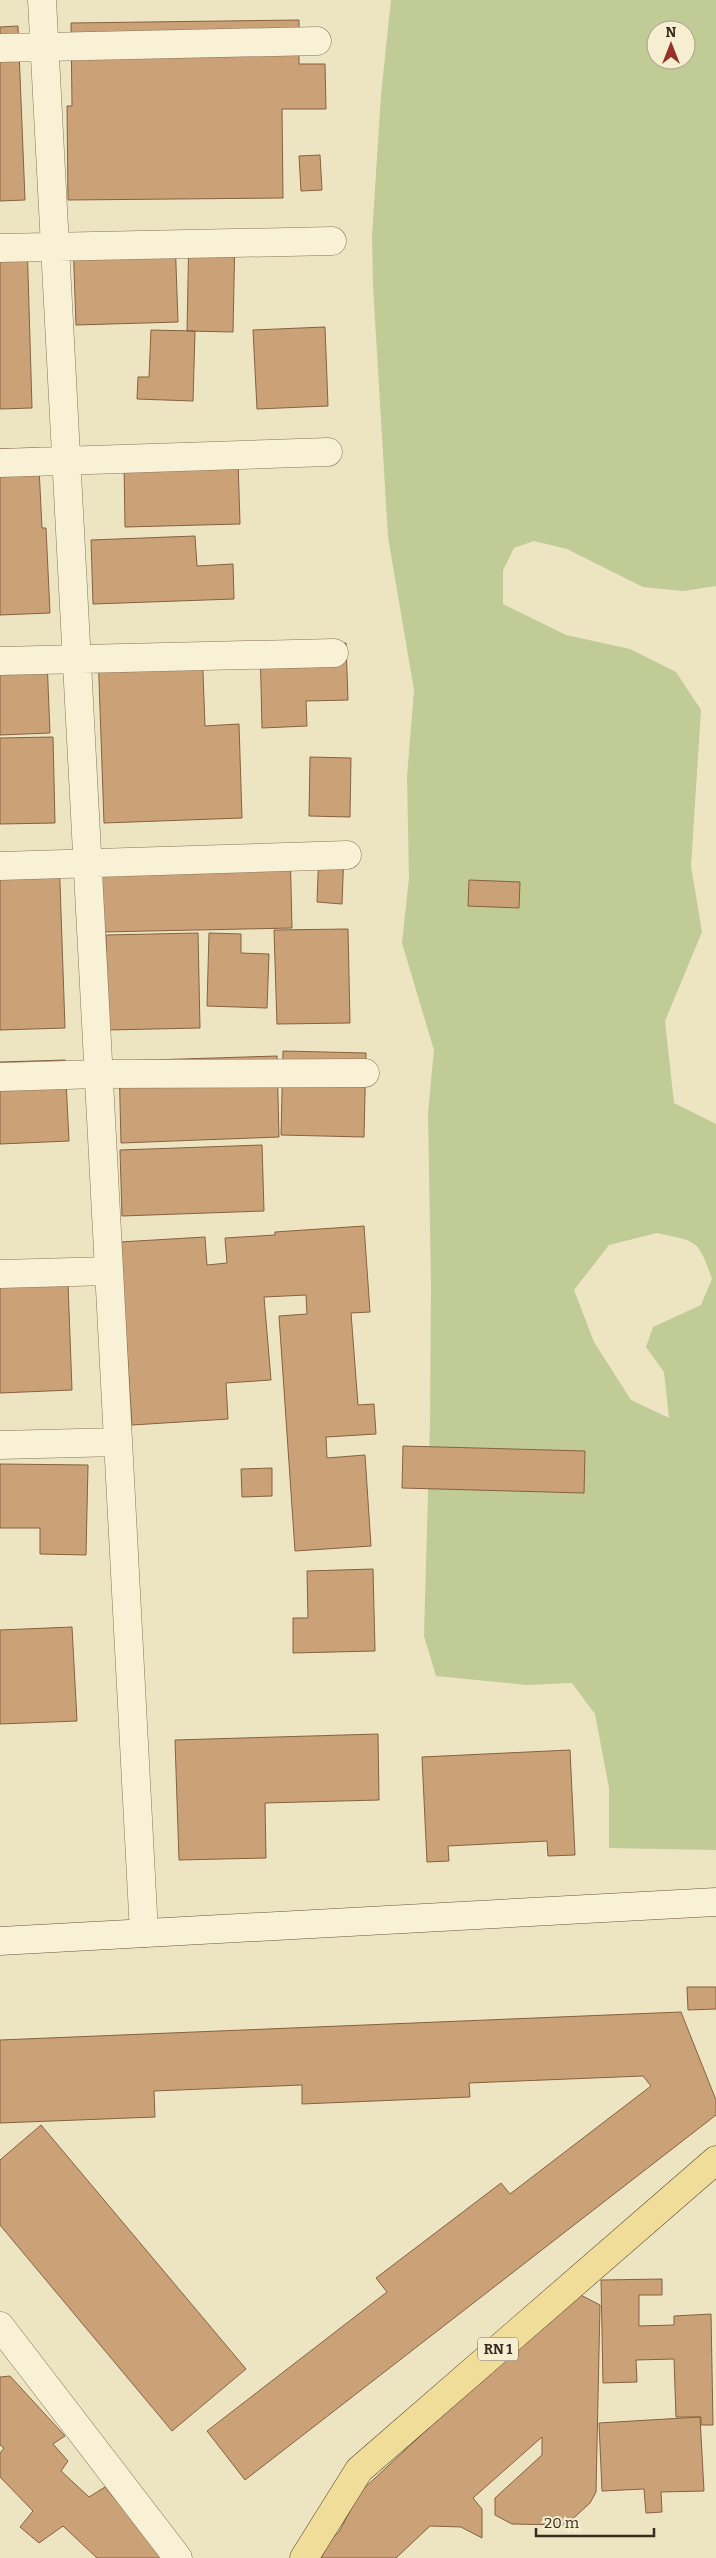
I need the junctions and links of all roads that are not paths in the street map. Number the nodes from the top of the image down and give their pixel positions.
1 (42, 0) edge
2 (317, 41) dead end
3 (0, 48) edge
4 (45, 48) junction
5 (332, 241) dead end
6 (56, 247) junction
7 (0, 248) edge
8 (328, 452) dead end
9 (66, 460) junction
10 (0, 463) edge
11 (334, 653) dead end
12 (77, 658) junction
13 (0, 661) edge
14 (347, 855) dead end
15 (88, 864) junction
16 (0, 866) edge
17 (365, 1073) dead end
18 (99, 1074) junction
19 (0, 1078) edge
20 (109, 1271) junction
21 (0, 1274) edge
22 (118, 1442) junction
23 (0, 1445) edge
24 (716, 1902) edge
25 (144, 1933) junction
26 (0, 1941) edge
27 (716, 2160) edge
28 (0, 2326) edge
29 (178, 2558) edge
30 (304, 2558) edge

1 - 4 street
2 - 4 street
3 - 4 street
4 - 6 street
5 - 6 street
6 - 7 street
6 - 9 street
8 - 9 street
9 - 10 street
9 - 12 street
11 - 12 street
12 - 13 street
12 - 15 street
14 - 15 street
15 - 16 street
15 - 18 street
17 - 18 street
18 - 19 street
18 - 20 street
20 - 21 street
20 - 22 street
22 - 23 street
22 - 25 street
24 - 25 street
25 - 26 street
27 - 30 main road, RN 1
28 - 29 street

